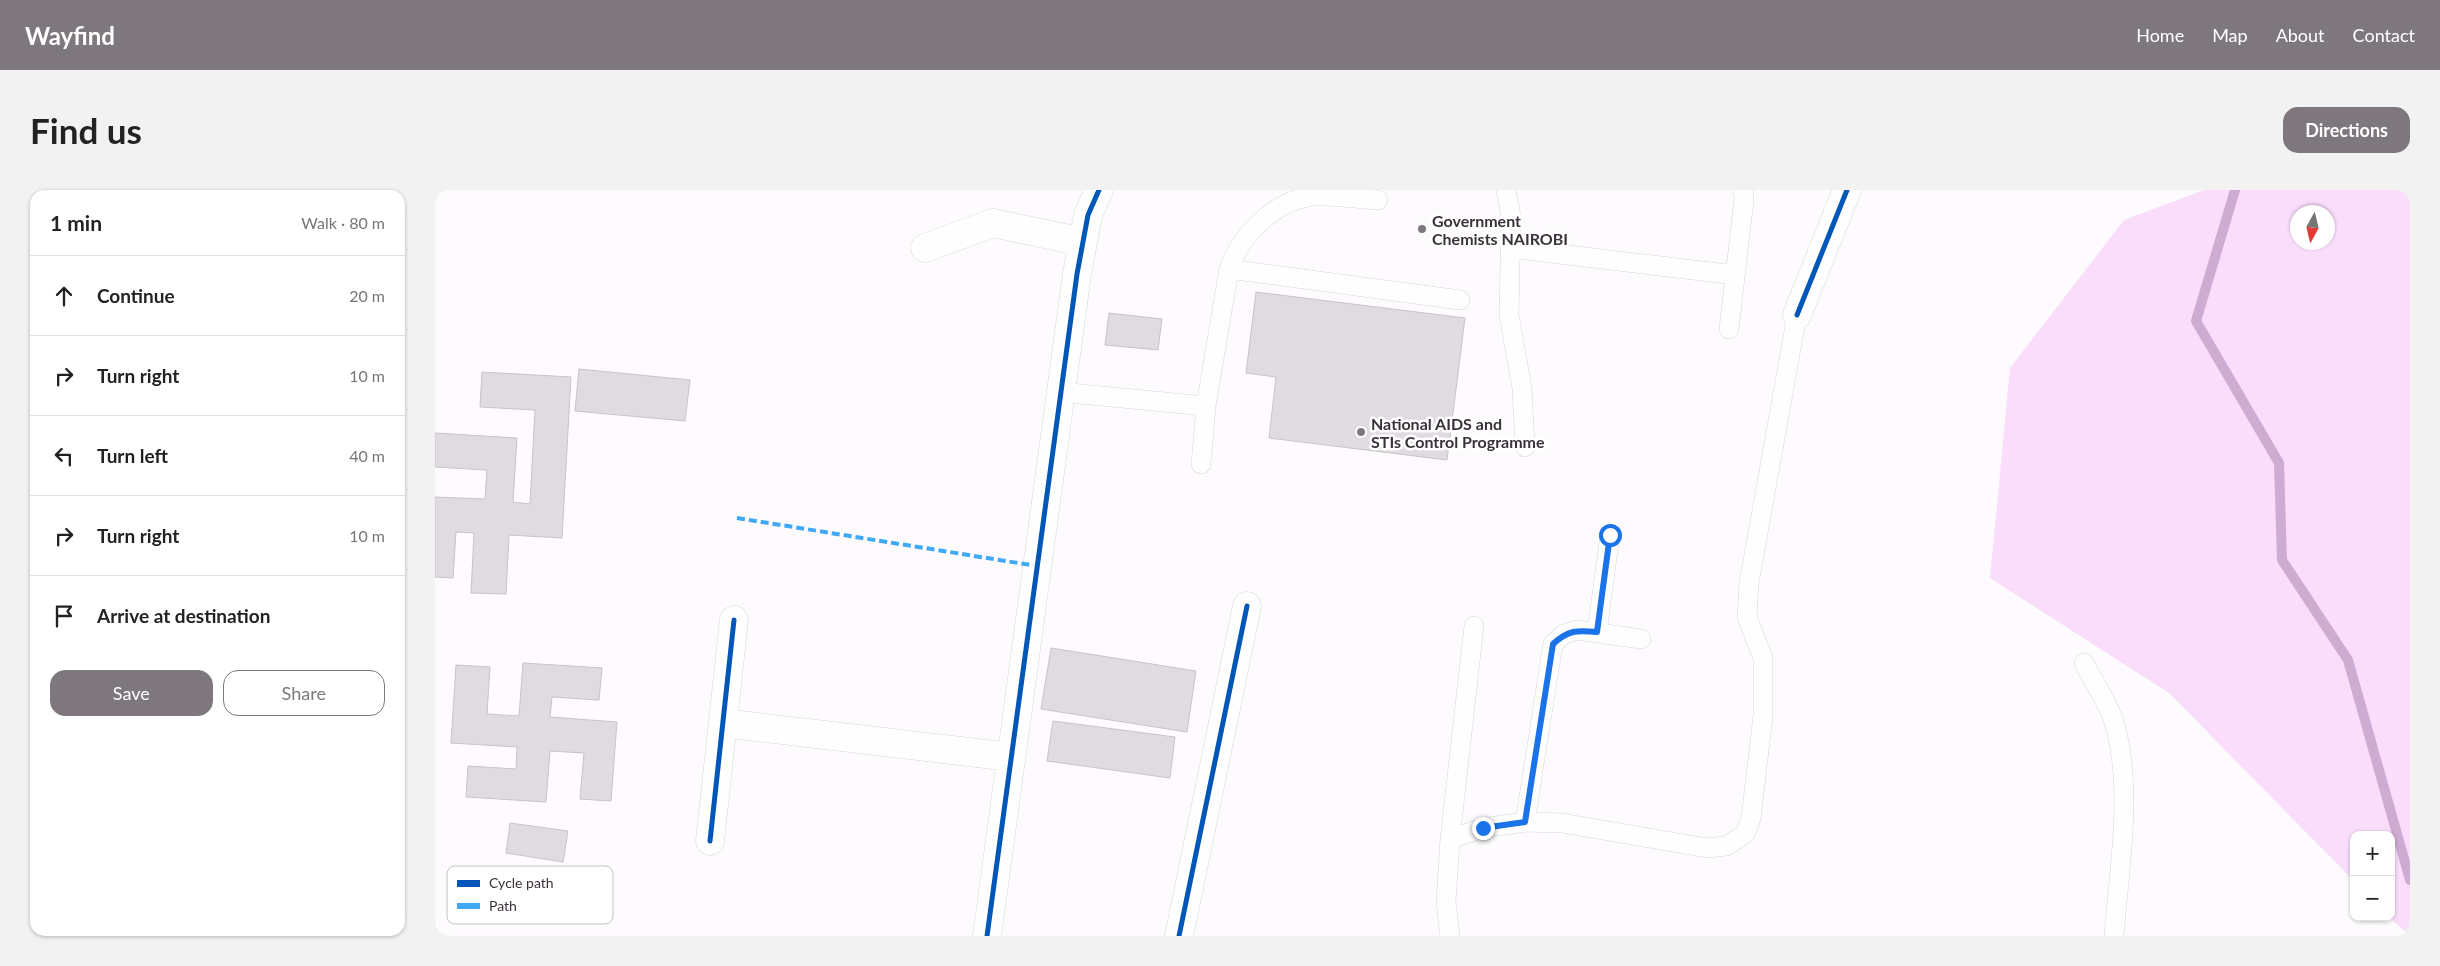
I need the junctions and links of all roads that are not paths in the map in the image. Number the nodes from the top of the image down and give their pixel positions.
1 (1099, 190) edge
2 (1506, 190) edge
3 (1743, 190) edge
4 (1847, 190) edge
5 (1378, 200) dead end
6 (1083, 242) junction
7 (925, 248) dead end
8 (1511, 248) junction
9 (1229, 269) junction
10 (1735, 276) junction
11 (1460, 300) dead end
12 (1797, 315) joint
13 (1729, 329) dead end
14 (1059, 392) junction
15 (1206, 406) junction
16 (1525, 447) dead end
17 (1201, 464) dead end
18 (1610, 535) dead end
19 (1247, 606) dead end
20 (734, 620) dead end
21 (1474, 626) dead end
22 (1597, 632) junction
23 (1641, 639) dead end
24 (2084, 663) dead end
25 (723, 723) junction
26 (1011, 757) junction
27 (1525, 822) junction
28 (1451, 839) junction
29 (710, 841) dead end
30 (987, 936) edge
31 (1179, 936) edge
32 (1450, 936) edge
33 (2114, 936) edge

1 - 6 street
2 - 8 lane
3 - 10 lane
4 - 12 street
5 - 9 lane
6 - 7 street
6 - 14 street
8 - 10 lane
8 - 16 lane
9 - 11 lane
9 - 15 lane
10 - 13 lane
12 - 27 lane
14 - 15 lane
14 - 26 street
15 - 17 lane
18 - 22 lane
19 - 31 street
20 - 25 street
21 - 28 lane
22 - 23 lane
22 - 27 lane
24 - 33 lane
25 - 26 street
25 - 29 street
26 - 30 street
27 - 28 lane
28 - 32 lane

